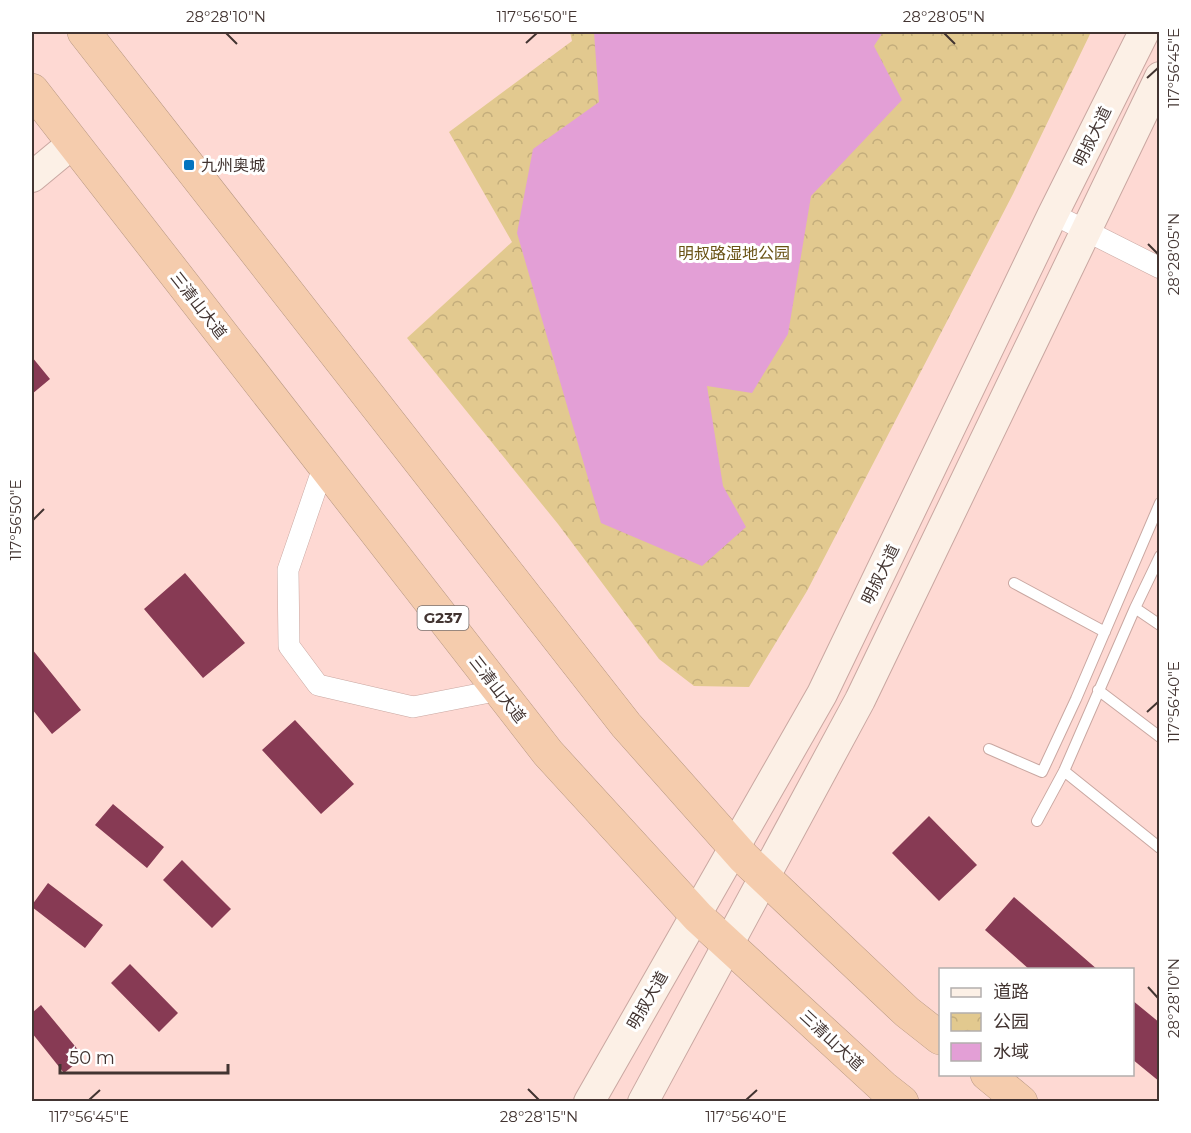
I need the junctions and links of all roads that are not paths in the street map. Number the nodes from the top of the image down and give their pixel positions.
1 (84, 32) edge
2 (1144, 32) edge
3 (1160, 77) edge
4 (32, 90) edge
5 (72, 143) junction
6 (32, 177) edge
7 (1053, 214) junction
8 (1086, 230) junction
9 (1160, 268) edge
10 (324, 465) junction
11 (1160, 502) edge
12 (1160, 556) edge
13 (1014, 583) dead end
14 (1135, 608) junction
15 (1160, 625) edge
16 (1105, 632) junction
17 (500, 690) junction
18 (1098, 690) junction
19 (1160, 737) edge
20 (989, 748) dead end
21 (1064, 771) junction
22 (1037, 821) dead end
23 (734, 847) junction
24 (1160, 848) edge
25 (764, 877) junction
26 (696, 915) junction
27 (728, 944) junction
28 (939, 1037) edge
29 (990, 1076) edge
30 (589, 1101) edge
31 (643, 1101) edge
32 (902, 1101) edge
33 (1021, 1101) edge

1 - 23 highway
2 - 7 main road, 明叔大道
3 - 8 main road
4 - 5 highway, 三清山大道 / G237
5 - 6 main road
5 - 10 highway, 三清山大道 / G237
7 - 8 street
7 - 23 main road, 明叔大道
8 - 9 street
8 - 25 main road
10 - 17 highway, 三清山大道 / G237
10 - 17 street
11 - 16 lane
12 - 14 lane
13 - 16 lane
14 - 15 lane
14 - 18 lane
16 - 20 lane
17 - 26 highway, 三清山大道 / G237
18 - 19 lane
18 - 21 lane
21 - 22 lane
21 - 24 lane
23 - 25 highway
23 - 26 main road, 明叔大道
25 - 27 main road
25 - 28 highway
26 - 27 highway, 三清山大道 / G237
26 - 30 main road, 明叔大道
27 - 31 main road
27 - 32 highway, 三清山大道 / G237
29 - 33 highway

